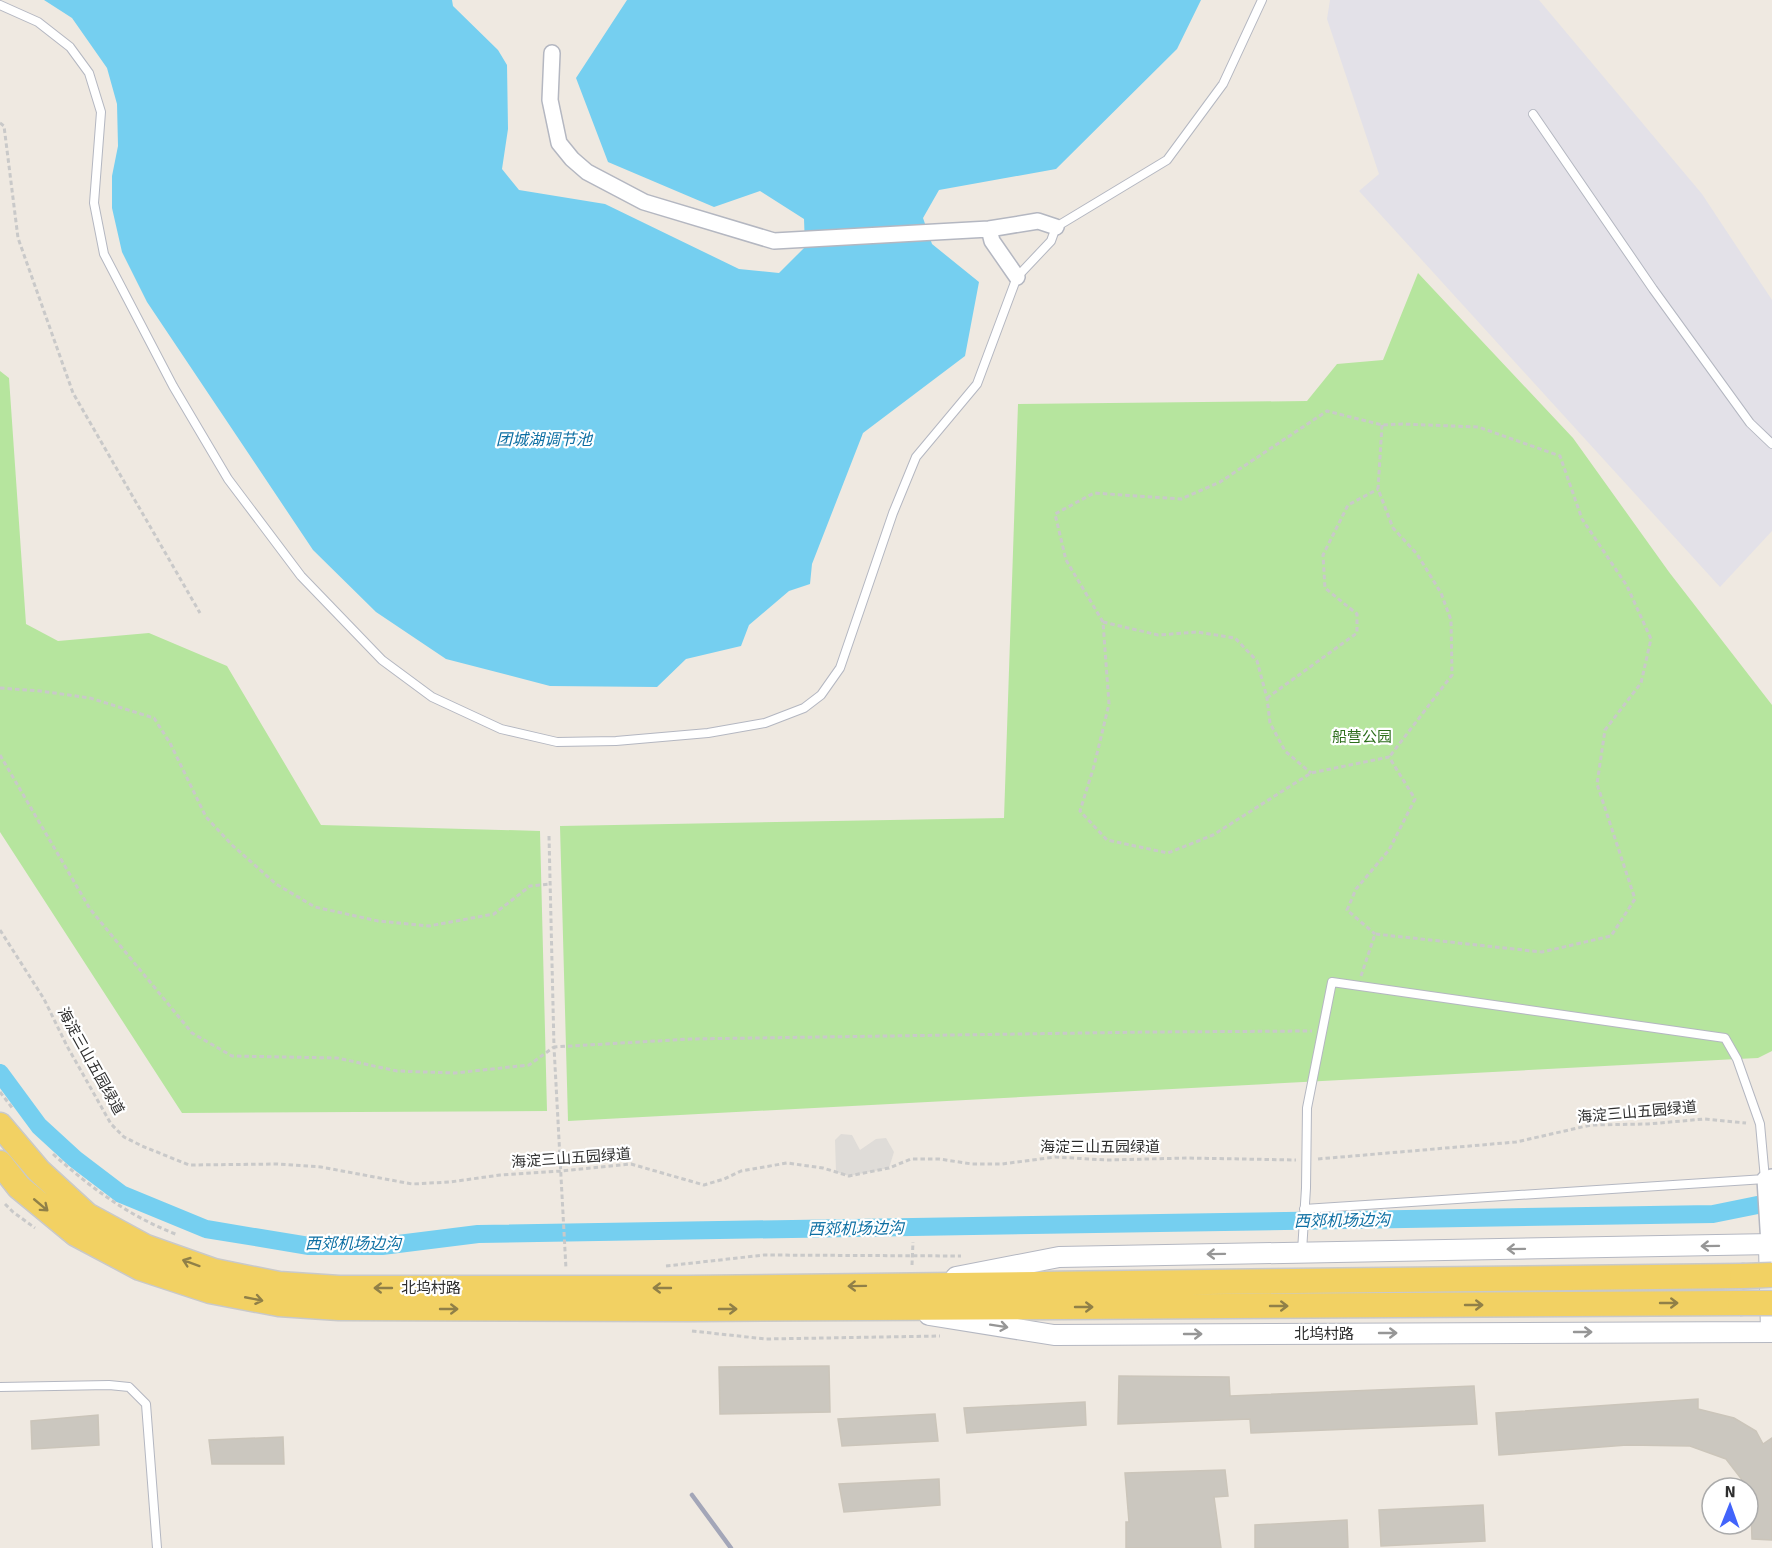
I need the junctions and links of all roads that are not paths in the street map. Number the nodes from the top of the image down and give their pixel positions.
1 (1262, 0) edge
2 (0, 5) edge
3 (552, 53) dead end
4 (1533, 114) dead end
5 (1056, 226) junction
6 (989, 229) junction
7 (1017, 277) junction
8 (1772, 444) edge
9 (7, 1117) edge
10 (0, 1163) edge
11 (1768, 1183) edge
12 (1304, 1210) junction
13 (1770, 1245) edge
14 (1302, 1253) junction
15 (914, 1275) junction
16 (1772, 1275) edge
17 (1772, 1303) edge
18 (879, 1308) junction
19 (1772, 1332) edge
20 (0, 1387) edge
21 (157, 1548) edge

1 - 5 lane
2 - 7 lane
3 - 6 street
4 - 8 lane
5 - 6 street
5 - 7 lane
6 - 7 street
15 -> 9 main road, 北坞村路
10 -> 18 main road, 北坞村路
11 - 12 lane
11 - 12 lane
11 - 13 street
12 - 14 lane
13 -> 14 street, 北坞村路
13 - 19 street
14 -> 15 street, 北坞村路
15 - 16 main road, 北坞村路, bridge
18 -> 17 main road, 北坞村路, bridge
18 -> 19 street, 北坞村路
20 - 21 lane

